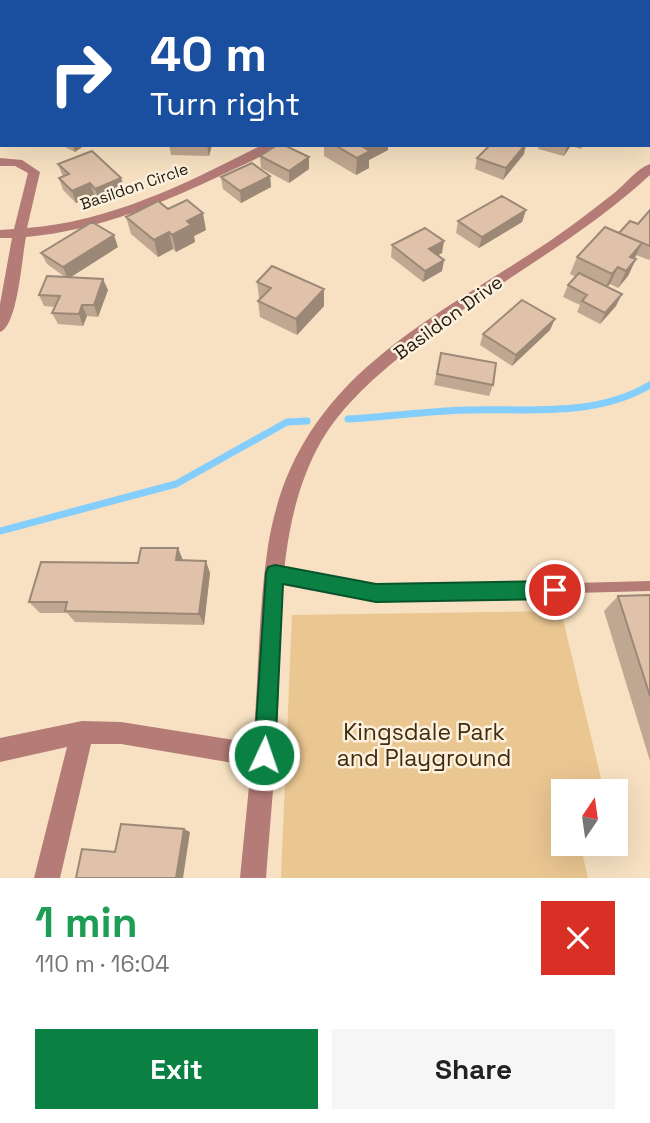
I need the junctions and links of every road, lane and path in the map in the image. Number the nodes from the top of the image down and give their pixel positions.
1 (268, 147) edge
2 (0, 162) edge
3 (650, 167) edge
4 (0, 234) edge
5 (19, 234) junction
6 (5, 293) edge
7 (0, 326) edge
8 (275, 573) junction
9 (650, 586) edge
10 (82, 732) junction
11 (0, 750) edge
12 (264, 755) junction
13 (47, 878) edge
14 (253, 878) edge

1 - 5 street, Basildon Circle
2 - 5 street
3 - 8 street, Basildon Drive
4 - 5 street, Basildon Circle
5 - 6 street
6 - 7 street
8 - 9 lane
8 - 12 street, Basildon Drive
10 - 11 street
10 - 12 street
10 - 13 street
12 - 14 street, Basildon Drive

